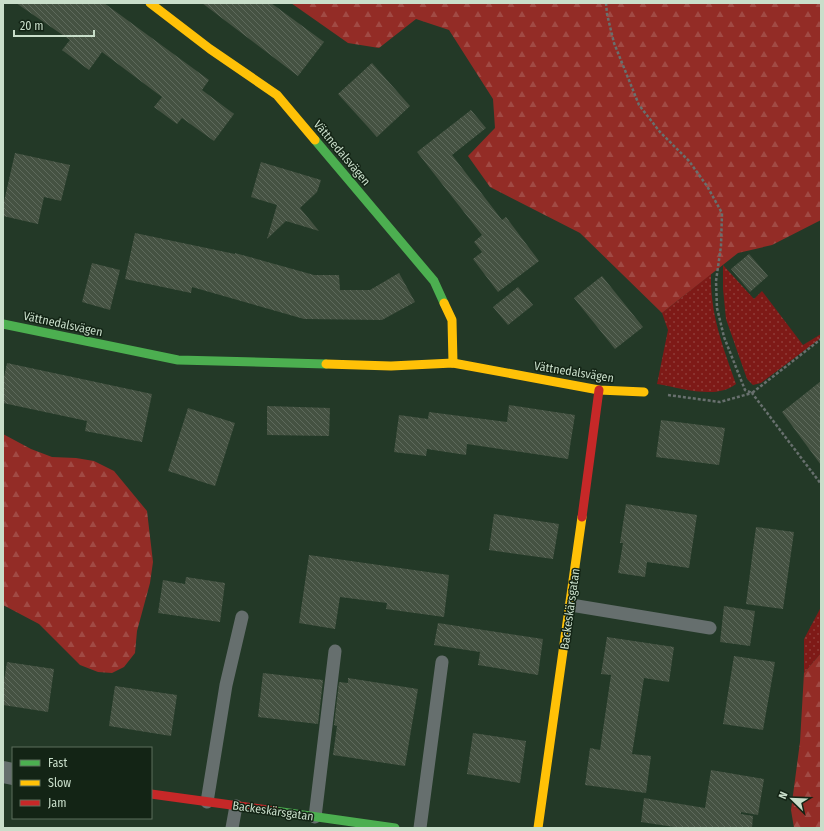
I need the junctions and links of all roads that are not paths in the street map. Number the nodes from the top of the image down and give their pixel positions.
1 (150, 3) edge
2 (3, 324) edge
3 (453, 364) junction
4 (599, 390) junction
5 (644, 392) road end
6 (571, 605) junction
7 (242, 617) dead end
8 (710, 628) dead end
9 (335, 651) dead end
10 (442, 662) dead end
11 (152, 794) edge
12 (207, 802) junction
13 (236, 806) junction
14 (315, 816) junction
15 (232, 828) edge
16 (395, 828) edge
17 (420, 828) edge
18 (538, 828) edge

1 - 3 street, Vättnedalsvägen
2 - 3 street, Vättnedalsvägen
3 - 4 street, Vättnedalsvägen
4 - 5 street, Vättnedalsvägen
4 - 6 street, Backeskärsgatan
6 - 8 lane
6 - 18 street, Backeskärsgatan
7 - 12 lane
9 - 14 lane
10 - 17 lane
11 - 12 street, Backeskärsgatan
12 - 13 street, Backeskärsgatan
13 - 14 street, Backeskärsgatan
13 - 15 lane
14 - 16 street, Backeskärsgatan

